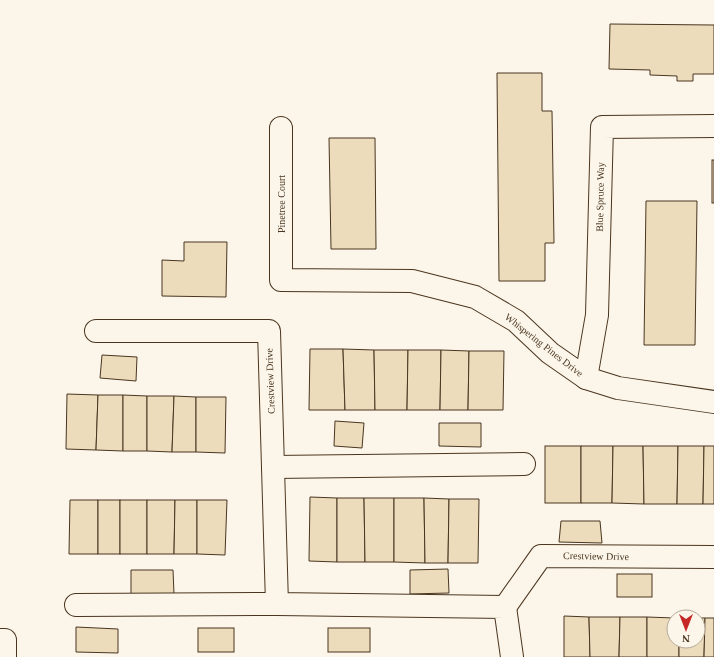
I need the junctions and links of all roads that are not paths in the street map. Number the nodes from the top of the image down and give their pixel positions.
1 (714, 126) edge
2 (281, 128) dead end
3 (281, 280) joint
4 (96, 331) dead end
5 (586, 378) junction
6 (714, 402) edge
7 (524, 464) dead end
8 (273, 467) junction
9 (714, 557) edge
10 (277, 604) junction
11 (76, 605) dead end
12 (505, 607) junction
13 (512, 657) edge

1 - 5 street, Blue Spruce Way
2 - 3 street, Pinetree Court
3 - 5 street, Whispering Pines Drive
4 - 8 street, Crestview Drive
5 - 6 street, Whispering Pines Drive
7 - 8 street
8 - 10 street, Crestview Drive
9 - 12 street, Crestview Drive
10 - 11 street
10 - 12 street
12 - 13 street

